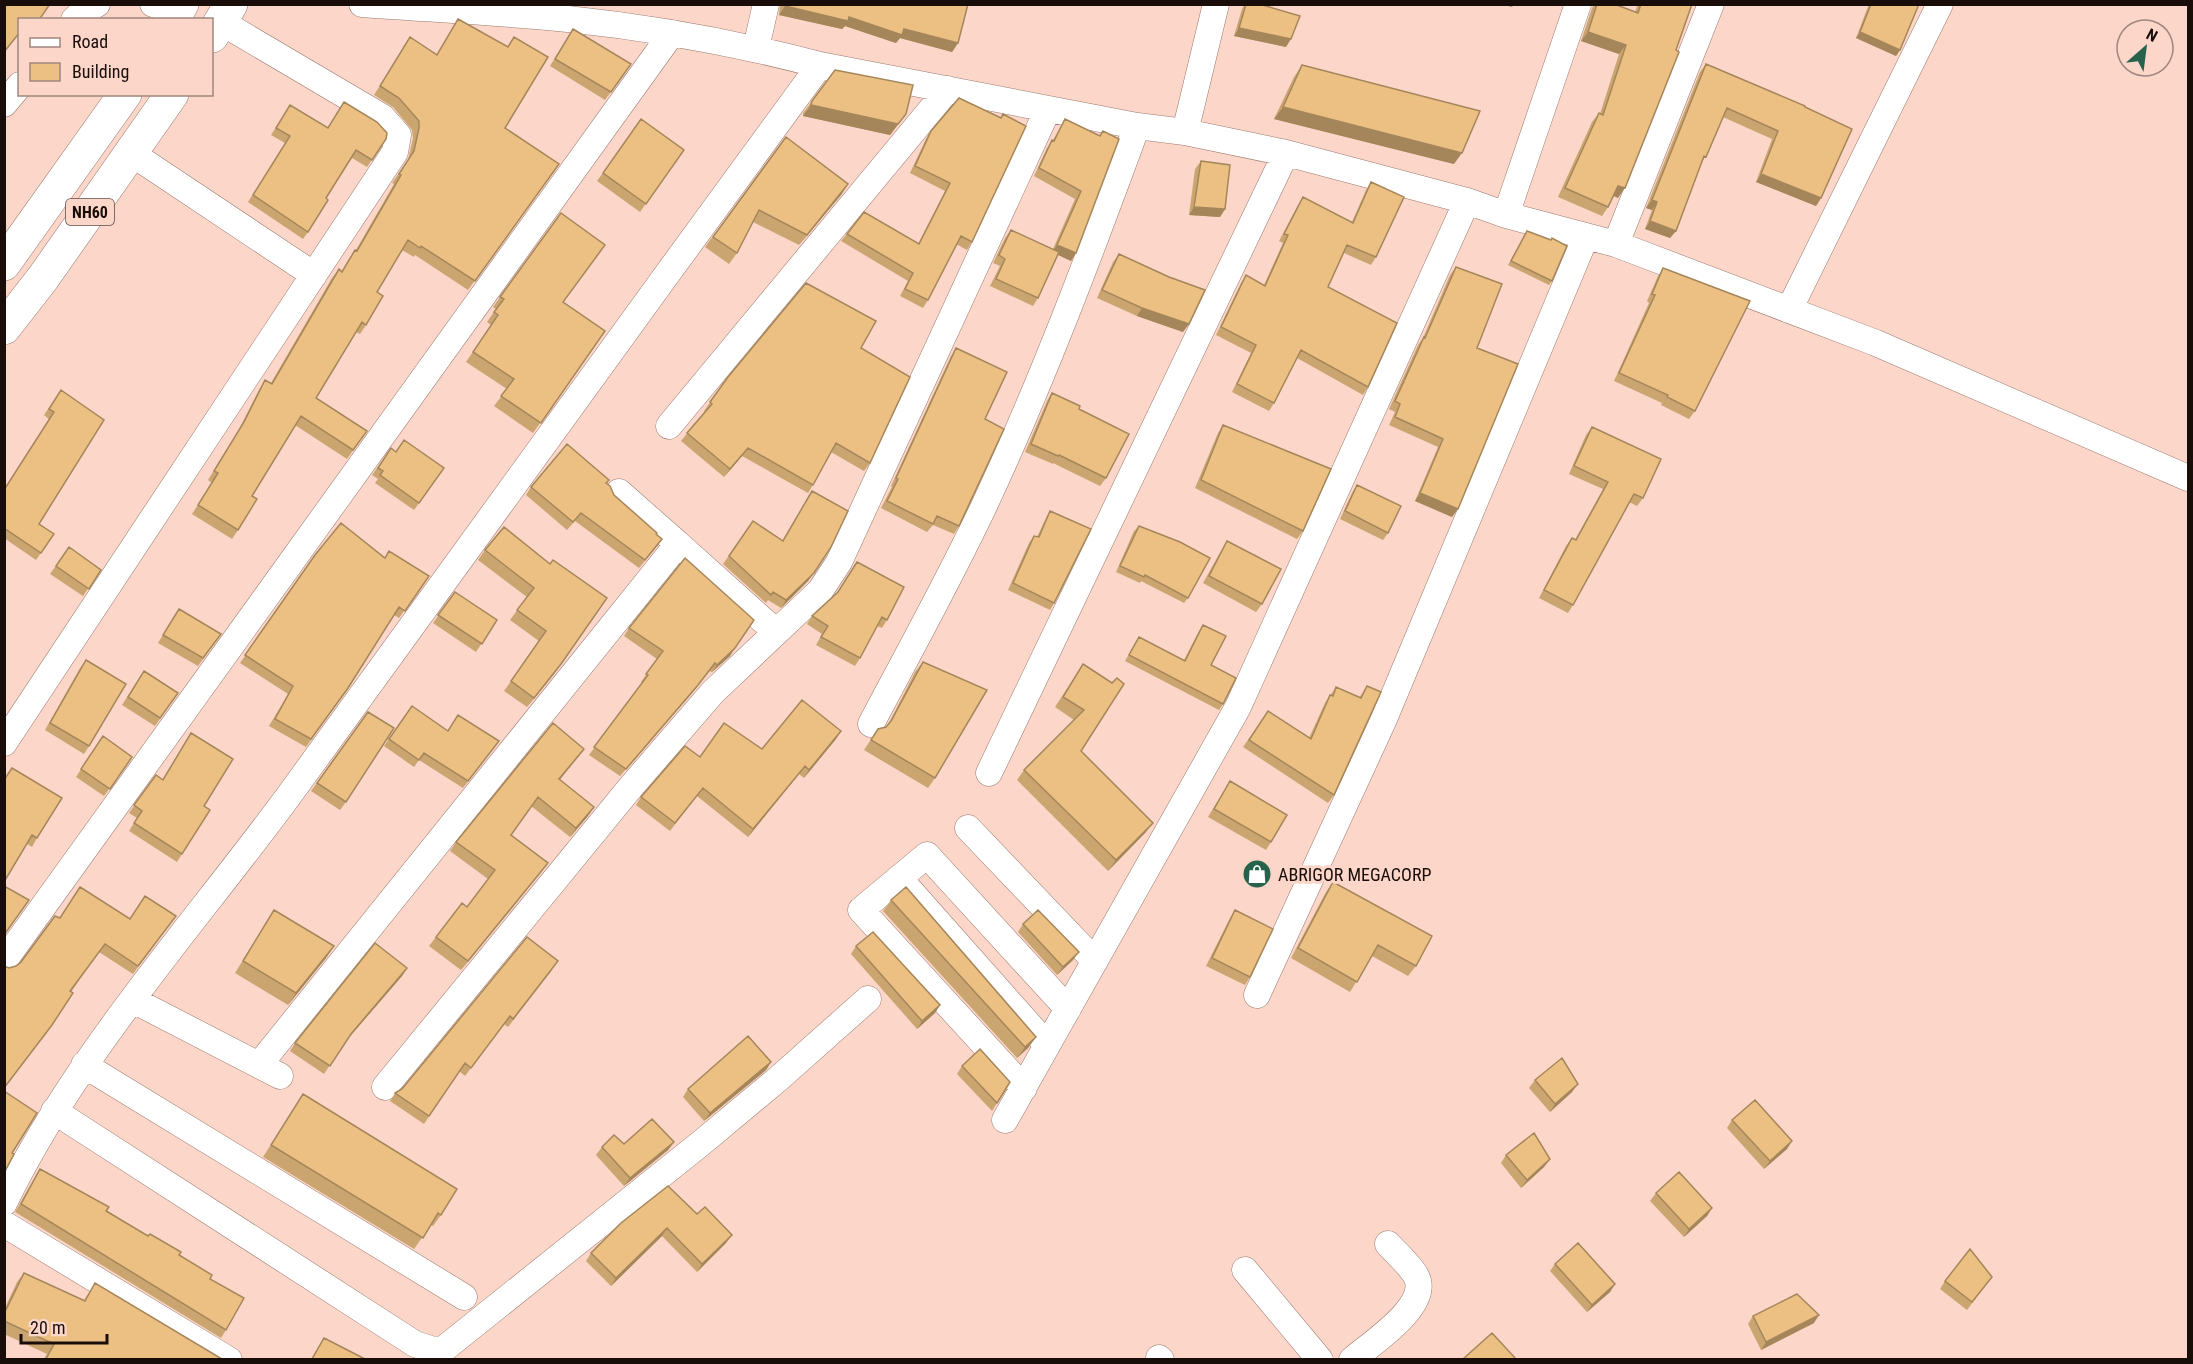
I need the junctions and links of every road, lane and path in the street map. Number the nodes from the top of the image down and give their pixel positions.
1 (97, 4) edge
2 (362, 4) edge
3 (766, 4) edge
4 (1216, 4) edge
5 (1578, 4) edge
6 (1711, 4) edge
7 (1940, 4) edge
8 (76, 18) edge
9 (221, 21) edge
10 (672, 33) junction
11 (756, 48) junction
12 (820, 65) junction
13 (18, 87) edge
14 (948, 89) junction
15 (124, 96) edge
16 (171, 96) edge
17 (4, 104) edge
18 (1048, 109) junction
19 (1137, 126) junction
20 (1185, 132) junction
21 (131, 153) junction
22 (1286, 153) junction
23 (1467, 201) junction
24 (1506, 216) junction
25 (1586, 236) junction
26 (1616, 244) junction
27 (4, 264) edge
28 (314, 274) junction
29 (1789, 310) junction
30 (4, 328) edge
31 (669, 426) dead end
32 (2188, 478) edge
33 (619, 492) dead end
34 (678, 544) junction
35 (776, 632) junction
36 (871, 724) dead end
37 (4, 742) edge
38 (989, 773) dead end
39 (968, 828) dead end
40 (899, 878) junction
41 (4, 961) edge
42 (1095, 961) junction
43 (1257, 995) dead end
44 (868, 999) dead end
45 (133, 1000) junction
46 (1068, 1010) junction
47 (1047, 1045) junction
48 (84, 1065) junction
49 (385, 1087) dead end
50 (1024, 1088) junction
51 (54, 1111) junction
52 (1005, 1120) dead end
53 (4, 1203) edge
54 (4, 1224) edge
55 (1389, 1244) dead end
56 (1245, 1270) dead end
57 (464, 1296) dead end
58 (229, 1359) edge
59 (1320, 1359) edge
60 (1352, 1359) edge

1 - 8 street
2 - 10 street
3 - 11 street
4 - 20 street
5 - 24 street
6 - 26 street
7 - 29 street
9 - 28 street
10 - 11 street
10 - 41 street
11 - 12 street
12 - 14 street
12 - 45 street
13 - 17 street
14 - 18 street
14 - 31 street
15 - 27 highway, NH60
16 - 21 highway, NH60
18 - 19 street
18 - 35 street
19 - 20 street
19 - 36 street
20 - 22 street
21 - 28 street
21 - 30 highway, NH60
22 - 23 street
22 - 38 street
23 - 24 street
23 - 42 street
24 - 25 street
25 - 26 street
25 - 43 street
26 - 29 street
28 - 37 street
29 - 32 street
33 - 34 street
34 - 35 street
34 - 45 street
35 - 49 street
39 - 42 street
40 - 46 street
40 - 47 street
40 - 50 street
42 - 46 street
44 - 51 street
45 - 48 street
46 - 47 street
47 - 50 street
48 - 51 street
48 - 57 street
50 - 52 street
51 - 53 street
54 - 58 street
55 - 60 street
56 - 59 street

